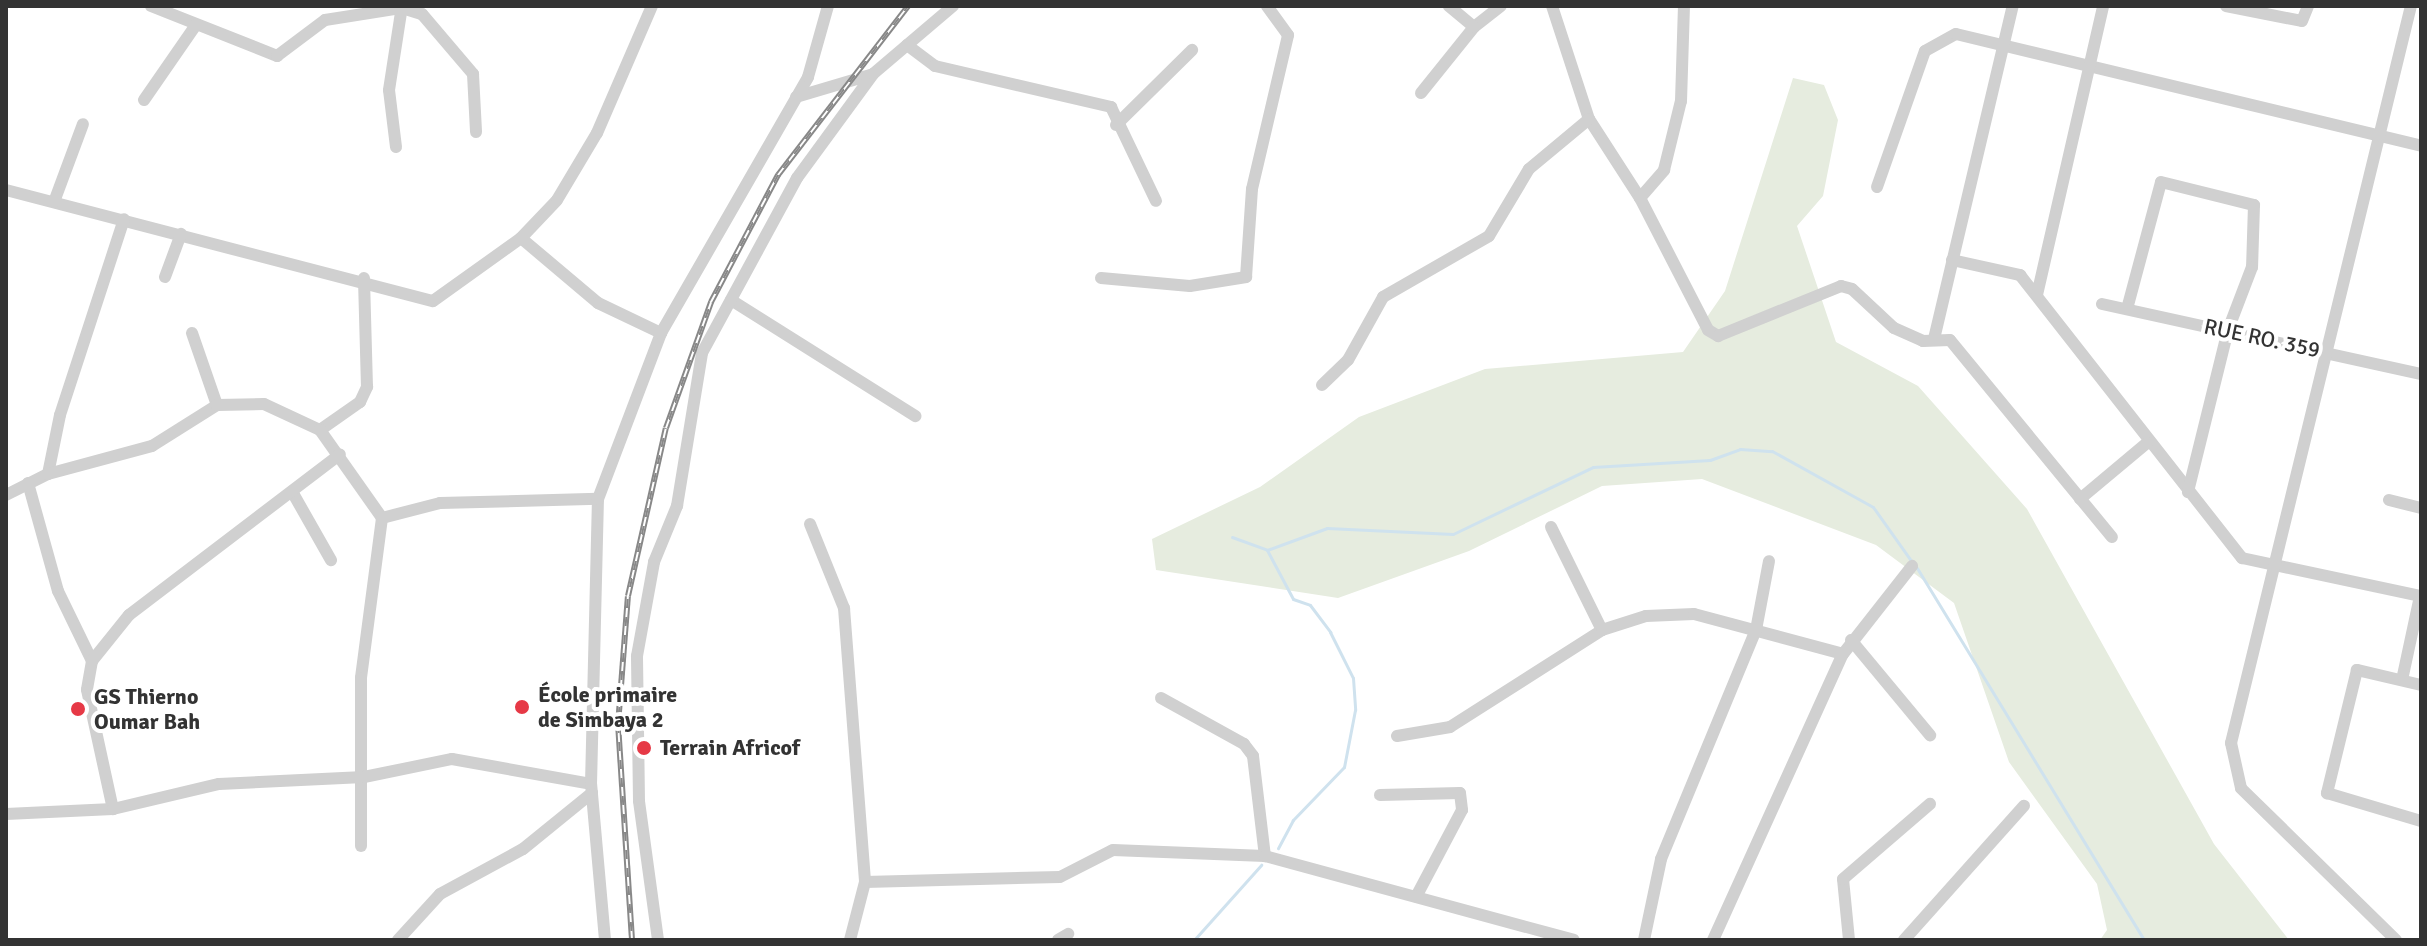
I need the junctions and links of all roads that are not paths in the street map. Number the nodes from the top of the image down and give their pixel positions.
1 (151, 6) edge
2 (652, 6) edge
3 (828, 6) edge
4 (953, 6) edge
5 (1267, 6) edge
6 (1449, 6) edge
7 (1501, 6) edge
8 (1552, 6) edge
9 (1684, 6) edge
10 (2013, 6) edge
11 (2103, 6) edge
12 (2226, 6) edge
13 (2308, 6) edge
14 (2411, 6) edge
15 (402, 7) edge
16 (196, 25) junction
17 (1474, 27) junction
18 (907, 45) junction
19 (2004, 45) junction
20 (1192, 50) dead end
21 (2089, 68) junction
22 (873, 74) junction
23 (1421, 93) dead end
24 (796, 97) junction
25 (144, 100) dead end
26 (1589, 119) junction
27 (83, 124) dead end
28 (1116, 125) junction
29 (476, 132) dead end
30 (2379, 136) junction
31 (2421, 146) edge
32 (396, 147) dead end
33 (1877, 187) dead end
34 (6, 190) edge
35 (1640, 198) junction
36 (1156, 201) dead end
37 (54, 202) junction
38 (124, 219) junction
39 (181, 234) junction
40 (521, 238) junction
41 (1952, 260) junction
42 (165, 277) dead end
43 (364, 278) junction
44 (1101, 278) dead end
45 (2037, 295) junction
46 (731, 300) junction
47 (2102, 304) dead end
48 (2127, 309) junction
49 (2228, 330) junction
50 (192, 333) dead end
51 (661, 333) junction
52 (1934, 339) junction
53 (2324, 351) junction
54 (2421, 374) edge
55 (1322, 385) dead end
56 (217, 405) junction
57 (915, 416) dead end
58 (320, 430) junction
59 (2147, 443) junction
60 (340, 454) junction
61 (48, 474) junction
62 (28, 483) junction
63 (2188, 492) junction
64 (6, 495) edge
65 (294, 495) junction
66 (598, 499) junction
67 (2080, 499) junction
68 (2389, 500) dead end
69 (2421, 508) edge
70 (382, 518) junction
71 (810, 524) dead end
72 (1551, 527) dead end
73 (2112, 537) dead end
74 (331, 560) dead end
75 (1769, 561) dead end
76 (2272, 565) junction
77 (1912, 566) dead end
78 (2421, 596) edge
79 (1602, 630) junction
80 (1756, 630) junction
81 (1851, 640) junction
82 (1843, 654) junction
83 (92, 661) junction
84 (2402, 680) junction
85 (2421, 685) edge
86 (1161, 698) dead end
87 (1930, 735) dead end
88 (1397, 736) dead end
89 (364, 777) junction
90 (591, 789) junction
91 (1380, 795) dead end
92 (1930, 804) dead end
93 (2024, 806) dead end
94 (113, 809) junction
95 (6, 814) edge
96 (2421, 821) edge
97 (361, 846) dead end
98 (1265, 856) junction
99 (865, 882) junction
100 (1416, 897) junction
101 (398, 940) edge
102 (605, 940) edge
103 (658, 940) edge
104 (850, 940) edge
105 (1574, 940) edge
106 (1644, 940) edge
107 (1713, 940) edge
108 (1849, 940) edge
109 (1904, 940) edge
110 (2396, 940) edge

1 - 16 street
2 - 40 street
3 - 24 street
4 - 18 street
5 - 44 street
6 - 17 street
7 - 17 street
8 - 26 street
9 - 35 street
10 - 19 street
11 - 21 street
12 - 13 street
14 - 30 street
15 - 16 street
15 - 29 street
15 - 32 street
16 - 25 street
17 - 23 street
18 - 22 street
18 - 28 street
19 - 21 street
19 - 33 street
19 - 41 street
20 - 28 street
21 - 30 street
21 - 45 street
22 - 24 street
22 - 46 street
24 - 51 street
26 - 35 street
26 - 55 street
27 - 37 street
28 - 36 street
30 - 31 street
30 - 53 street
34 - 37 street
35 - 52 street
37 - 38 street
38 - 39 street
38 - 61 street
39 - 42 street
39 - 43 street
40 - 43 street
40 - 51 street
41 - 45 street
41 - 52 street
43 - 58 street
45 - 59 street
46 - 57 street
46 - 103 street
47 - 48 street, RUE RO. 359
48 - 49 street, RUE RO. 359
48 - 49 street
49 - 53 street, RUE RO. 359
49 - 63 street
50 - 56 street
51 - 66 street
52 - 67 street
53 - 54 street, RUE RO. 359
53 - 76 street
56 - 58 street
56 - 61 street
58 - 60 street
59 - 63 street
59 - 67 street
60 - 65 street
60 - 70 street
61 - 62 street
62 - 64 street
62 - 83 street
63 - 76 street
65 - 74 street
65 - 83 street
66 - 70 street
66 - 90 street
67 - 73 street
68 - 69 street
70 - 89 street
71 - 99 street
72 - 79 street
75 - 80 street
76 - 78 street
76 - 110 street
77 - 81 street
78 - 84 street
79 - 80 street
79 - 88 street
80 - 82 street
80 - 106 street
81 - 82 street
81 - 87 street
82 - 107 street
83 - 94 street
84 - 85 street
84 - 96 street
86 - 98 street
89 - 90 street
89 - 94 street
89 - 97 street
90 - 101 street
90 - 102 street
91 - 100 street
92 - 108 street
93 - 109 street
94 - 95 street
98 - 99 street
98 - 100 street
99 - 104 street
100 - 105 street

